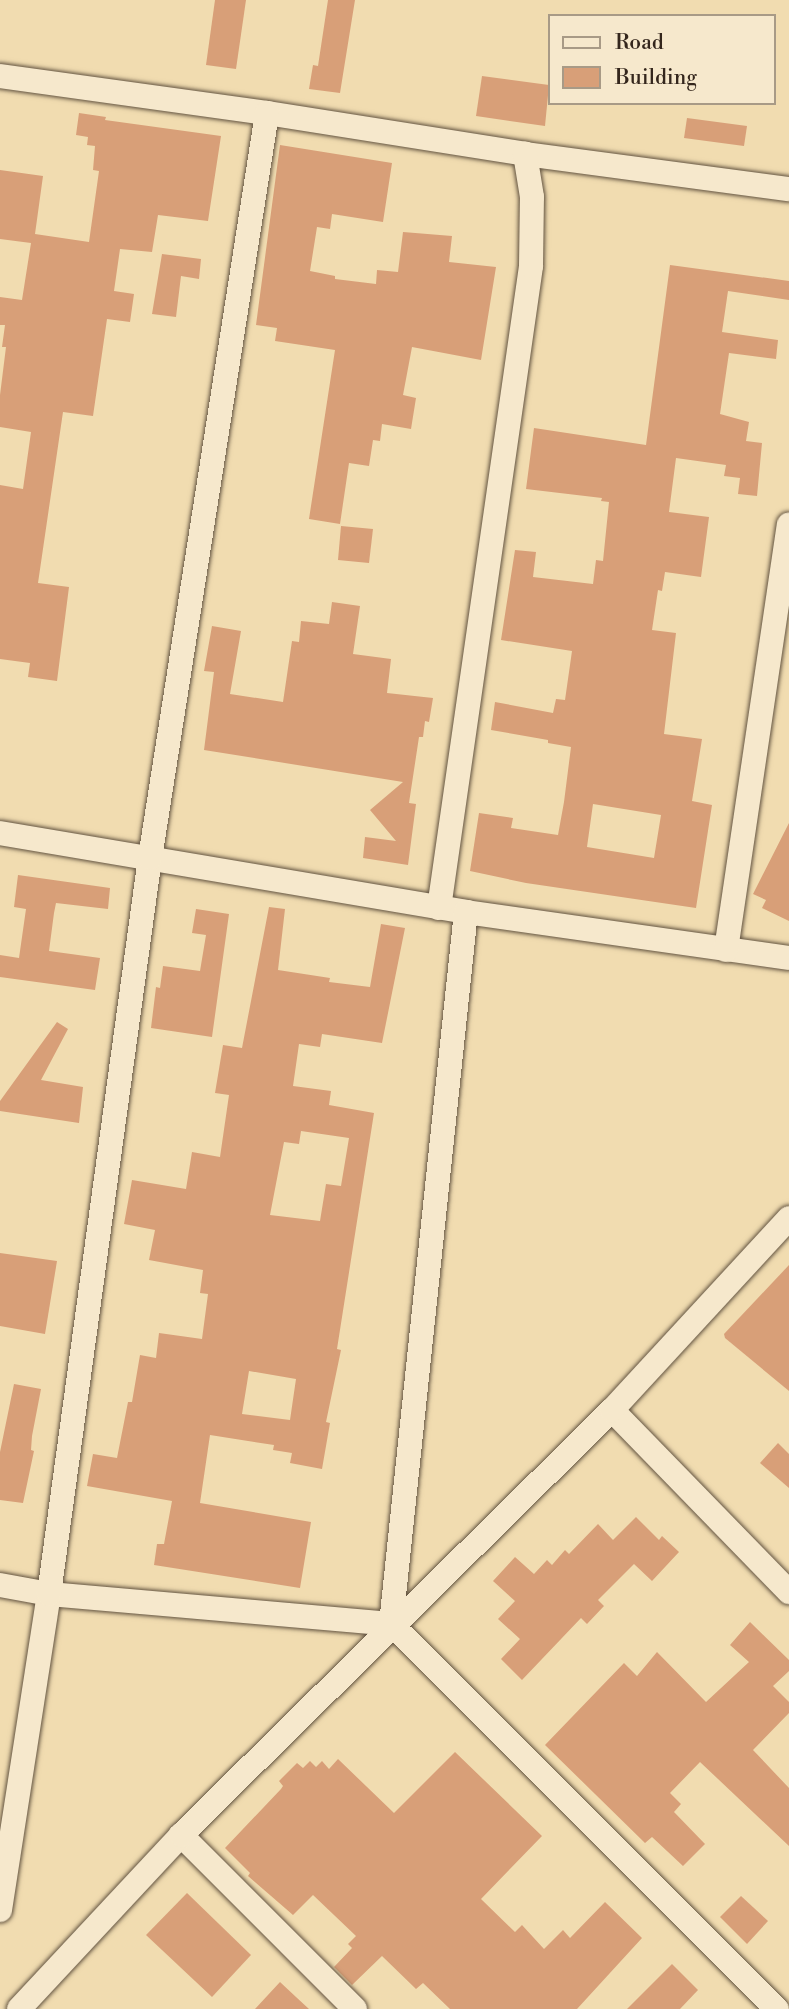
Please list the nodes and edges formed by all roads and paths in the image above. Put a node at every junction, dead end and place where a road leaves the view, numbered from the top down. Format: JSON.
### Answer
{"nodes":[{"id":1,"x":0,"y":76,"type":"edge"},
{"id":2,"x":267,"y":113,"type":"junction"},
{"id":3,"x":525,"y":154,"type":"junction"},
{"id":4,"x":789,"y":189,"type":"edge"},
{"id":5,"x":789,"y":526,"type":"edge"},
{"id":6,"x":0,"y":833,"type":"edge"},
{"id":7,"x":150,"y":858,"type":"junction"},
{"id":8,"x":439,"y":908,"type":"junction"},
{"id":9,"x":466,"y":912,"type":"junction"},
{"id":10,"x":726,"y":950,"type":"junction"},
{"id":11,"x":789,"y":958,"type":"edge"},
{"id":12,"x":789,"y":1218,"type":"edge"},
{"id":13,"x":612,"y":1410,"type":"junction"},
{"id":14,"x":0,"y":1585,"type":"edge"},
{"id":15,"x":789,"y":1592,"type":"edge"},
{"id":16,"x":49,"y":1594,"type":"junction"},
{"id":17,"x":391,"y":1624,"type":"junction"},
{"id":18,"x":181,"y":1835,"type":"junction"},
{"id":19,"x":0,"y":1910,"type":"edge"},
{"id":20,"x":19,"y":2009,"type":"edge"},
{"id":21,"x":355,"y":2009,"type":"edge"},
{"id":22,"x":777,"y":2009,"type":"edge"}],
"edges":[{"from":1,"to":2,"type":"street"},
{"from":2,"to":3,"type":"street"},
{"from":2,"to":7,"type":"street"},
{"from":3,"to":4,"type":"street"},
{"from":3,"to":8,"type":"street"},
{"from":5,"to":10,"type":"street"},
{"from":6,"to":7,"type":"street"},
{"from":7,"to":8,"type":"street"},
{"from":7,"to":16,"type":"street"},
{"from":8,"to":9,"type":"street"},
{"from":9,"to":10,"type":"street"},
{"from":9,"to":17,"type":"street"},
{"from":10,"to":11,"type":"street"},
{"from":12,"to":13,"type":"street"},
{"from":13,"to":15,"type":"street"},
{"from":13,"to":17,"type":"street"},
{"from":14,"to":16,"type":"street"},
{"from":16,"to":17,"type":"street"},
{"from":16,"to":19,"type":"street"},
{"from":17,"to":18,"type":"street"},
{"from":17,"to":22,"type":"street"},
{"from":18,"to":20,"type":"street"},
{"from":18,"to":21,"type":"street"}]}
